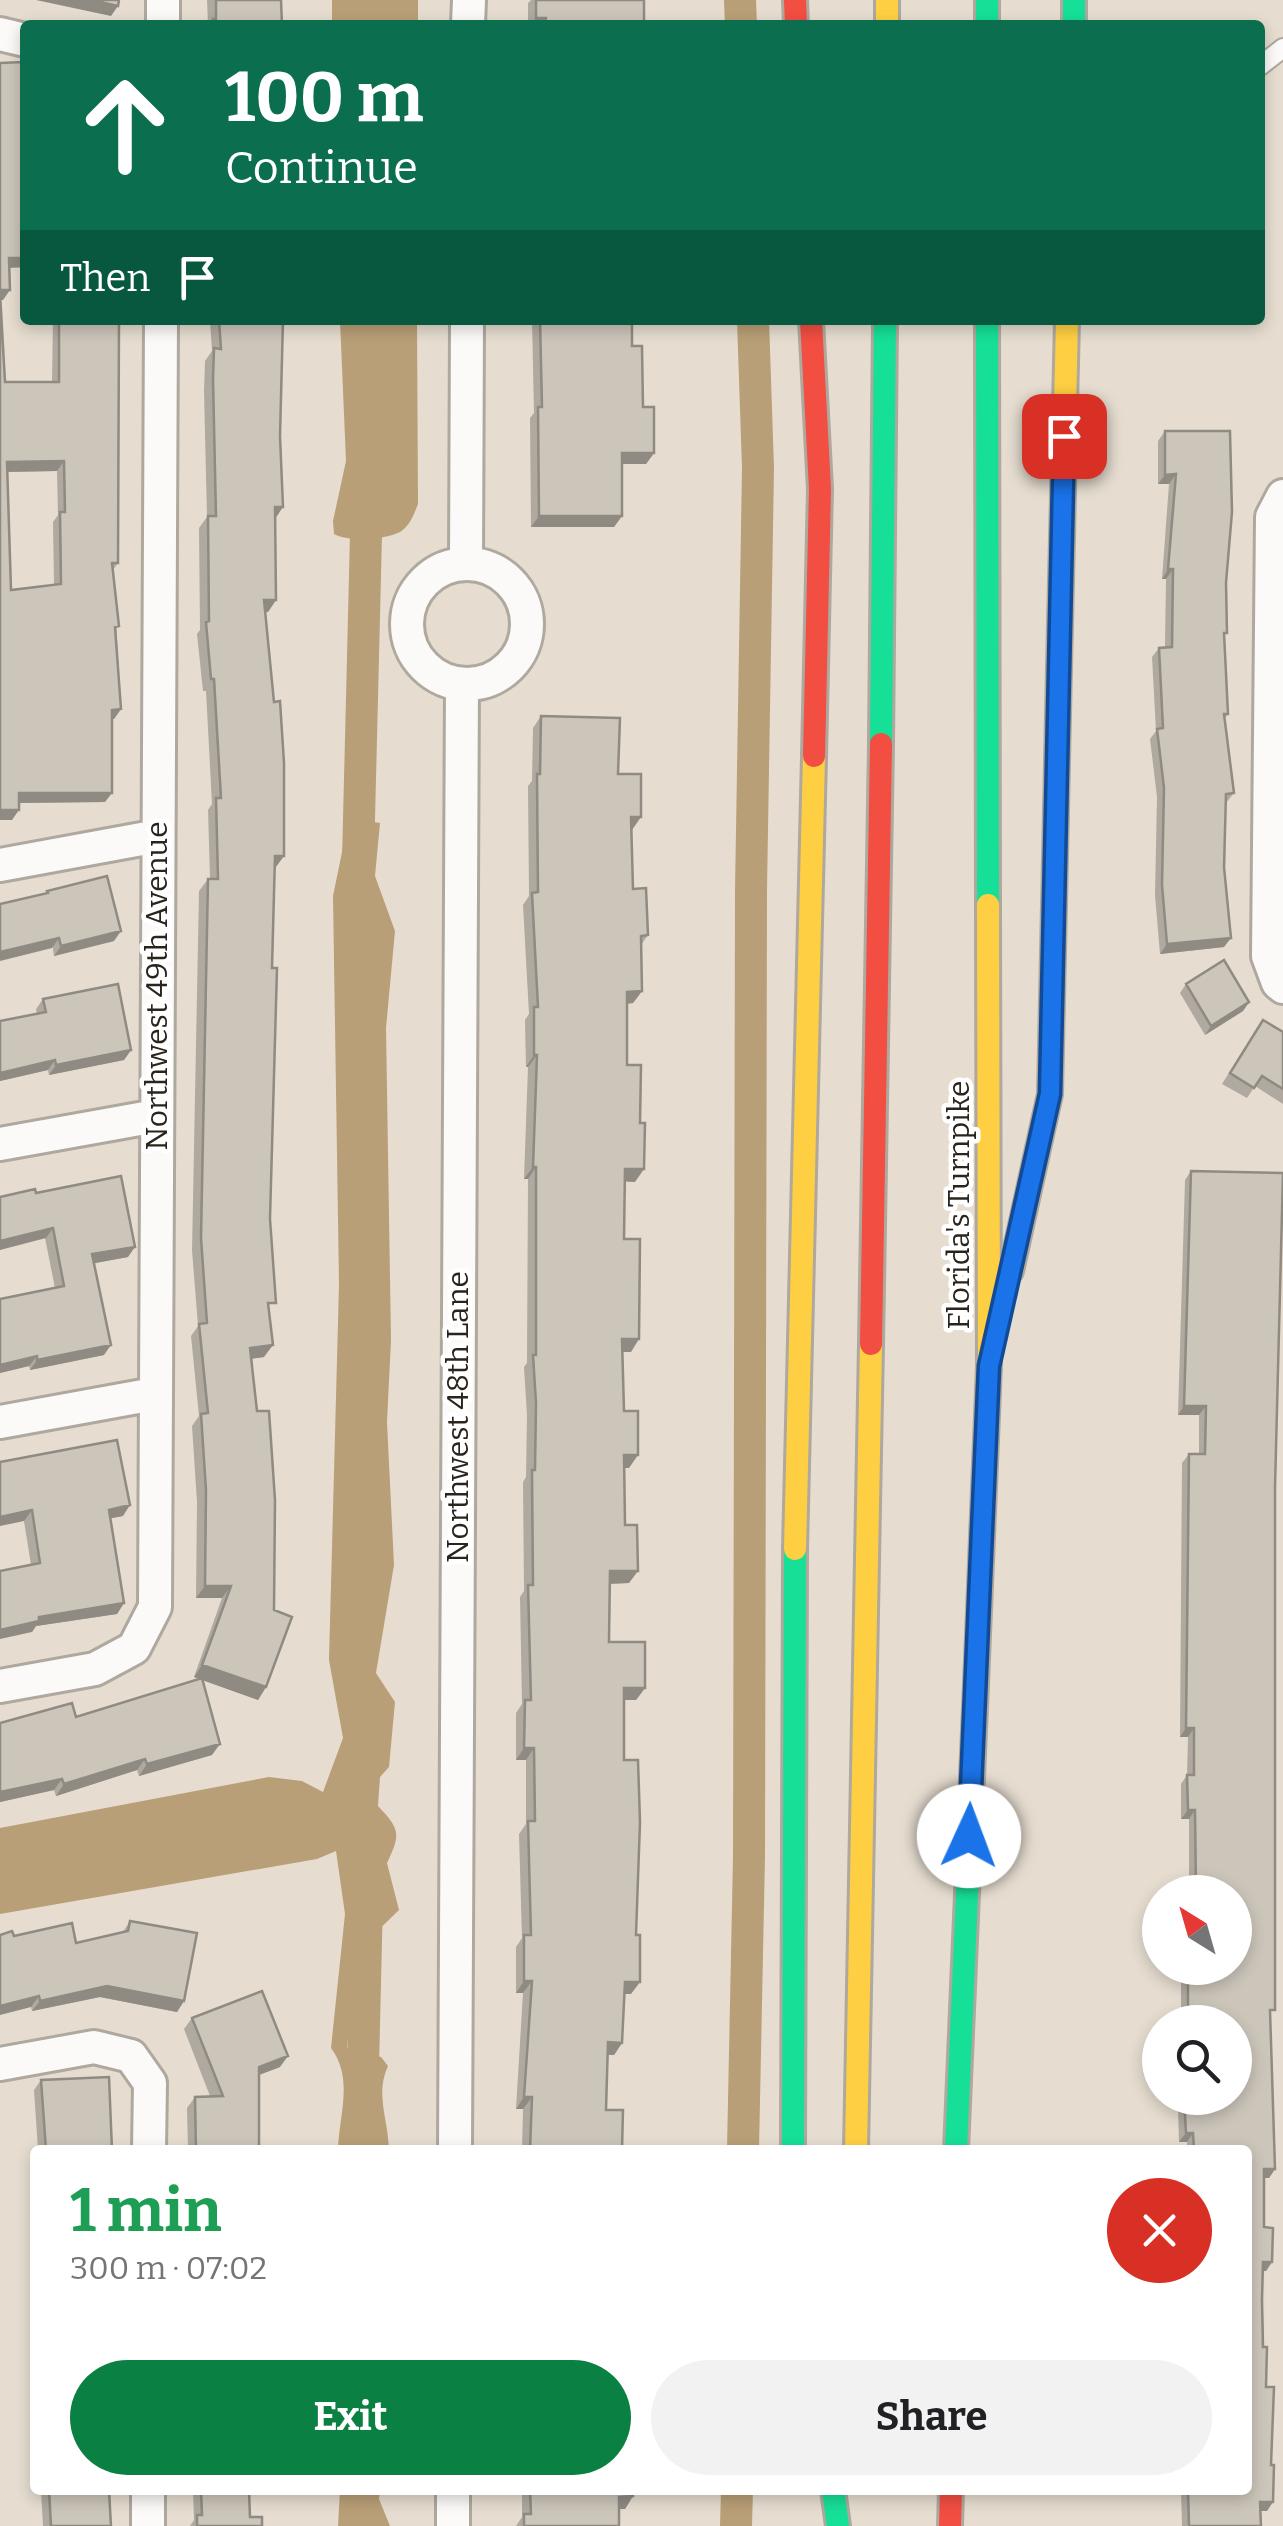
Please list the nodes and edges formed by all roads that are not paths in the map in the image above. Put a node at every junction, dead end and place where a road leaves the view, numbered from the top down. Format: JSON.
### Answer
{"nodes":[{"id":1,"x":161,"y":325,"type":"edge"},
{"id":2,"x":467,"y":325,"type":"edge"},
{"id":3,"x":811,"y":325,"type":"edge"},
{"id":4,"x":885,"y":325,"type":"edge"},
{"id":5,"x":987,"y":325,"type":"edge"},
{"id":6,"x":1067,"y":325,"type":"edge"},
{"id":7,"x":1283,"y":496,"type":"edge"},
{"id":8,"x":466,"y":564,"type":"junction"},
{"id":9,"x":462,"y":684,"type":"junction"},
{"id":10,"x":1276,"y":728,"type":"edge"},
{"id":11,"x":158,"y":836,"type":"junction"},
{"id":12,"x":0,"y":865,"type":"edge"},
{"id":13,"x":1280,"y":985,"type":"edge"},
{"id":14,"x":156,"y":1116,"type":"junction"},
{"id":15,"x":0,"y":1144,"type":"edge"},
{"id":16,"x":989,"y":1366,"type":"junction"},
{"id":17,"x":154,"y":1394,"type":"junction"},
{"id":18,"x":0,"y":1422,"type":"edge"},
{"id":19,"x":0,"y":1686,"type":"edge"},
{"id":20,"x":0,"y":2064,"type":"edge"},
{"id":21,"x":149,"y":2145,"type":"edge"},
{"id":22,"x":455,"y":2145,"type":"edge"},
{"id":23,"x":793,"y":2145,"type":"edge"},
{"id":24,"x":856,"y":2145,"type":"edge"},
{"id":25,"x":956,"y":2145,"type":"edge"},
{"id":26,"x":148,"y":2495,"type":"edge"},
{"id":27,"x":453,"y":2495,"type":"edge"},
{"id":28,"x":834,"y":2495,"type":"edge"},
{"id":29,"x":850,"y":2495,"type":"edge"},
{"id":30,"x":951,"y":2495,"type":"edge"},
{"id":31,"x":148,"y":2526,"type":"edge"},
{"id":32,"x":453,"y":2526,"type":"edge"},
{"id":33,"x":838,"y":2526,"type":"edge"},
{"id":34,"x":849,"y":2526,"type":"edge"},
{"id":35,"x":950,"y":2526,"type":"edge"}],
"edges":[{"from":1,"to":11,"type":"street","name":"Northwest 49th Avenue"},
{"from":2,"to":8,"type":"street"},
{"from":3,"to":23,"type":"highway"},
{"from":4,"to":24,"type":"highway"},
{"from":5,"to":16,"type":"highway","name":"Florida's Turnpike"},
{"from":6,"to":16,"type":"highway"},
{"from":7,"to":10,"type":"street"},
{"from":8,"to":9,"type":"street"},
{"from":8,"to":9,"type":"street"},
{"from":9,"to":22,"type":"street","name":"Northwest 48th Lane"},
{"from":10,"to":13,"type":"street"},
{"from":11,"to":12,"type":"street"},
{"from":11,"to":14,"type":"street","name":"Northwest 49th Avenue"},
{"from":14,"to":15,"type":"street"},
{"from":14,"to":17,"type":"street","name":"Northwest 49th Avenue"},
{"from":16,"to":25,"type":"highway","name":"Florida's Turnpike"},
{"from":17,"to":18,"type":"street"},
{"from":17,"to":19,"type":"street","name":"Northwest 49th Avenue"},
{"from":20,"to":21,"type":"street"},
{"from":26,"to":31,"type":"street"},
{"from":27,"to":32,"type":"street"},
{"from":28,"to":33,"type":"highway"},
{"from":29,"to":34,"type":"highway"},
{"from":30,"to":35,"type":"highway"}]}
